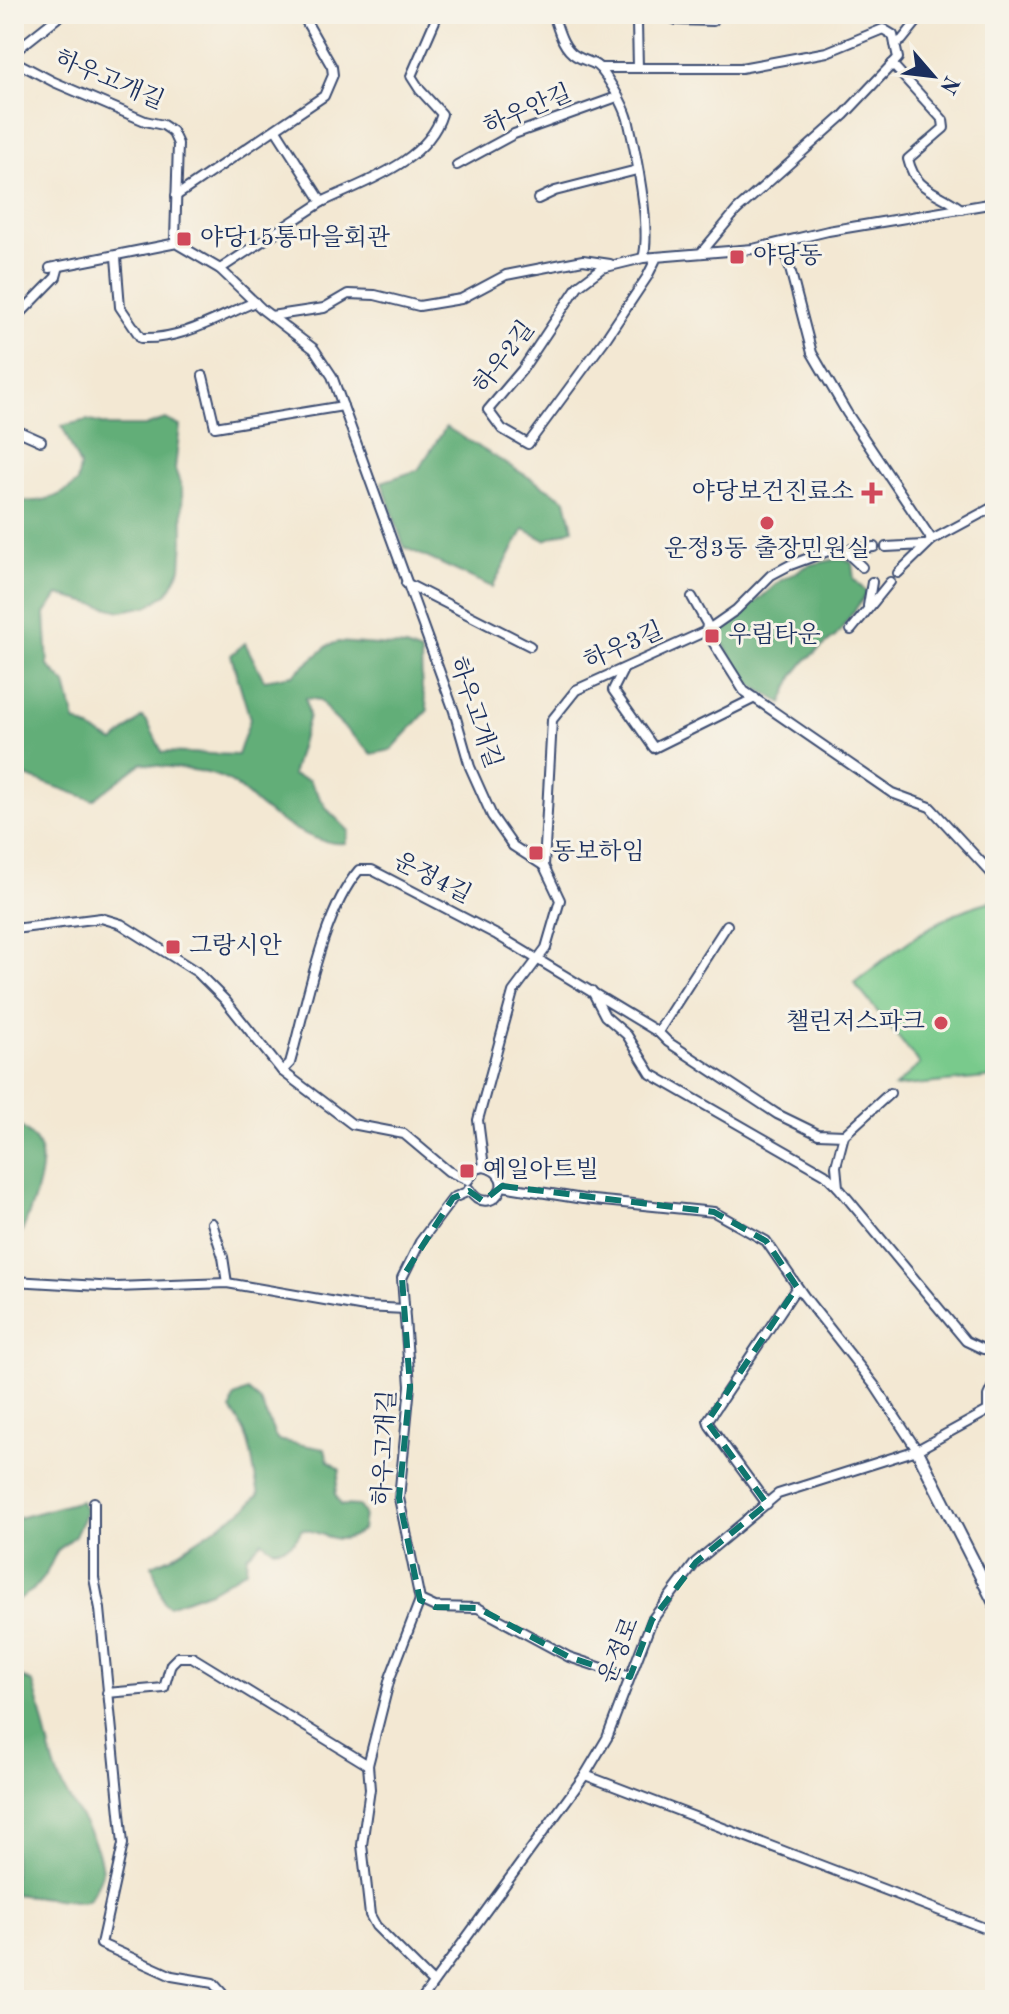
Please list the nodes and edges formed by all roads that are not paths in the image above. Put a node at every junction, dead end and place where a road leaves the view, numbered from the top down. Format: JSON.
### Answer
{"nodes":[{"id":1,"x":62,"y":14,"type":"edge"},
{"id":2,"x":302,"y":14,"type":"edge"},
{"id":3,"x":438,"y":14,"type":"edge"},
{"id":4,"x":553,"y":14,"type":"edge"},
{"id":5,"x":647,"y":14,"type":"edge"},
{"id":6,"x":660,"y":14,"type":"edge"},
{"id":7,"x":923,"y":14,"type":"edge"},
{"id":8,"x":713,"y":21,"type":"dead end"},
{"id":9,"x":895,"y":44,"type":"junction"},
{"id":10,"x":14,"y":52,"type":"edge"},
{"id":11,"x":14,"y":61,"type":"edge"},
{"id":12,"x":892,"y":64,"type":"junction"},
{"id":13,"x":600,"y":68,"type":"junction"},
{"id":14,"x":638,"y":68,"type":"junction"},
{"id":15,"x":617,"y":97,"type":"junction"},
{"id":16,"x":276,"y":130,"type":"junction"},
{"id":17,"x":457,"y":165,"type":"dead end"},
{"id":18,"x":637,"y":170,"type":"junction"},
{"id":19,"x":176,"y":196,"type":"junction"},
{"id":20,"x":538,"y":199,"type":"dead end"},
{"id":21,"x":322,"y":202,"type":"junction"},
{"id":22,"x":995,"y":203,"type":"edge"},
{"id":23,"x":961,"y":209,"type":"junction"},
{"id":24,"x":783,"y":242,"type":"junction"},
{"id":25,"x":177,"y":243,"type":"junction"},
{"id":26,"x":701,"y":253,"type":"junction"},
{"id":27,"x":116,"y":257,"type":"junction"},
{"id":28,"x":657,"y":257,"type":"junction"},
{"id":29,"x":643,"y":258,"type":"junction"},
{"id":30,"x":615,"y":264,"type":"junction"},
{"id":31,"x":220,"y":269,"type":"junction"},
{"id":32,"x":255,"y":302,"type":"junction"},
{"id":33,"x":271,"y":316,"type":"junction"},
{"id":34,"x":14,"y":320,"type":"edge"},
{"id":35,"x":203,"y":376,"type":"dead end"},
{"id":36,"x":343,"y":406,"type":"junction"},
{"id":37,"x":14,"y":429,"type":"edge"},
{"id":38,"x":41,"y":441,"type":"dead end"},
{"id":39,"x":995,"y":506,"type":"edge"},
{"id":40,"x":928,"y":543,"type":"junction"},
{"id":41,"x":874,"y":547,"type":"dead end"},
{"id":42,"x":886,"y":547,"type":"dead end"},
{"id":43,"x":845,"y":551,"type":"junction"},
{"id":44,"x":862,"y":567,"type":"dead end"},
{"id":45,"x":898,"y":573,"type":"dead end"},
{"id":46,"x":406,"y":582,"type":"junction"},
{"id":47,"x":872,"y":582,"type":"dead end"},
{"id":48,"x":890,"y":582,"type":"dead end"},
{"id":49,"x":692,"y":597,"type":"dead end"},
{"id":50,"x":868,"y":607,"type":"junction"},
{"id":51,"x":851,"y":630,"type":"dead end"},
{"id":52,"x":706,"y":631,"type":"junction"},
{"id":53,"x":530,"y":646,"type":"dead end"},
{"id":54,"x":623,"y":669,"type":"junction"},
{"id":55,"x":755,"y":698,"type":"junction"},
{"id":56,"x":544,"y":866,"type":"junction"},
{"id":57,"x":995,"y":877,"type":"edge"},
{"id":58,"x":727,"y":925,"type":"dead end"},
{"id":59,"x":14,"y":929,"type":"edge"},
{"id":60,"x":538,"y":958,"type":"junction"},
{"id":61,"x":591,"y":991,"type":"junction"},
{"id":62,"x":658,"y":1032,"type":"junction"},
{"id":63,"x":282,"y":1071,"type":"junction"},
{"id":64,"x":890,"y":1093,"type":"dead end"},
{"id":65,"x":844,"y":1135,"type":"junction"},
{"id":66,"x":484,"y":1167,"type":"junction"},
{"id":67,"x":468,"y":1180,"type":"junction"},
{"id":68,"x":502,"y":1186,"type":"junction"},
{"id":69,"x":838,"y":1187,"type":"junction"},
{"id":70,"x":469,"y":1191,"type":"junction"},
{"id":71,"x":212,"y":1223,"type":"dead end"},
{"id":72,"x":14,"y":1281,"type":"edge"},
{"id":73,"x":227,"y":1283,"type":"junction"},
{"id":74,"x":797,"y":1287,"type":"junction"},
{"id":75,"x":405,"y":1309,"type":"junction"},
{"id":76,"x":995,"y":1350,"type":"edge"},
{"id":77,"x":995,"y":1381,"type":"edge"},
{"id":78,"x":991,"y":1409,"type":"edge"},
{"id":79,"x":917,"y":1450,"type":"junction"},
{"id":80,"x":94,"y":1502,"type":"dead end"},
{"id":81,"x":767,"y":1504,"type":"junction"},
{"id":82,"x":420,"y":1600,"type":"junction"},
{"id":83,"x":995,"y":1604,"type":"edge"},
{"id":84,"x":630,"y":1677,"type":"junction"},
{"id":85,"x":107,"y":1693,"type":"junction"},
{"id":86,"x":368,"y":1765,"type":"junction"},
{"id":87,"x":585,"y":1775,"type":"junction"},
{"id":88,"x":995,"y":1932,"type":"edge"},
{"id":89,"x":433,"y":1983,"type":"junction"},
{"id":90,"x":223,"y":2000,"type":"edge"},
{"id":91,"x":421,"y":2000,"type":"edge"}],
"edges":[{"from":1,"to":10,"type":"street","name":"하우고개길"},
{"from":2,"to":16,"type":"street"},
{"from":3,"to":21,"type":"street"},
{"from":4,"to":13,"type":"street","name":"하우안길"},
{"from":5,"to":14,"type":"street"},
{"from":6,"to":8,"type":"street"},
{"from":7,"to":9,"type":"street"},
{"from":9,"to":12,"type":"street"},
{"from":9,"to":14,"type":"street"},
{"from":11,"to":19,"type":"street","name":"하우고개길"},
{"from":12,"to":23,"type":"street"},
{"from":12,"to":26,"type":"street"},
{"from":13,"to":14,"type":"street"},
{"from":13,"to":15,"type":"street","name":"하우안길"},
{"from":15,"to":17,"type":"street","name":"하우안길"},
{"from":15,"to":18,"type":"street","name":"하우안길"},
{"from":16,"to":19,"type":"street"},
{"from":16,"to":21,"type":"street"},
{"from":18,"to":20,"type":"street"},
{"from":18,"to":29,"type":"street","name":"하우안길"},
{"from":19,"to":25,"type":"street","name":"하우고개길"},
{"from":21,"to":31,"type":"street"},
{"from":22,"to":23,"type":"street","name":"하우2길"},
{"from":23,"to":24,"type":"street","name":"하우2길"},
{"from":24,"to":26,"type":"street","name":"하우2길"},
{"from":24,"to":40,"type":"street"},
{"from":25,"to":27,"type":"street"},
{"from":25,"to":31,"type":"street","name":"하우고개길"},
{"from":26,"to":28,"type":"street","name":"하우2길"},
{"from":27,"to":32,"type":"street"},
{"from":27,"to":34,"type":"street"},
{"from":28,"to":29,"type":"street","name":"하우2길"},
{"from":28,"to":30,"type":"street","name":"하우2길"},
{"from":29,"to":30,"type":"street","name":"하우2길"},
{"from":30,"to":33,"type":"street"},
{"from":31,"to":32,"type":"street","name":"하우고개길"},
{"from":32,"to":33,"type":"street","name":"하우고개길"},
{"from":33,"to":36,"type":"street","name":"하우고개길"},
{"from":35,"to":36,"type":"street"},
{"from":36,"to":46,"type":"street","name":"하우고개길"},
{"from":37,"to":38,"type":"street"},
{"from":39,"to":40,"type":"street"},
{"from":40,"to":42,"type":"street"},
{"from":40,"to":45,"type":"street"},
{"from":41,"to":43,"type":"street","name":"하우3길"},
{"from":43,"to":44,"type":"street"},
{"from":43,"to":52,"type":"street","name":"하우3길"},
{"from":46,"to":53,"type":"street"},
{"from":46,"to":56,"type":"street","name":"하우고개길"},
{"from":47,"to":50,"type":"street"},
{"from":48,"to":50,"type":"street"},
{"from":49,"to":52,"type":"street"},
{"from":50,"to":51,"type":"street"},
{"from":52,"to":54,"type":"street","name":"하우3길"},
{"from":52,"to":55,"type":"street"},
{"from":54,"to":55,"type":"street"},
{"from":54,"to":56,"type":"street","name":"하우3길"},
{"from":55,"to":57,"type":"street"},
{"from":56,"to":60,"type":"street"},
{"from":58,"to":62,"type":"street"},
{"from":59,"to":63,"type":"street"},
{"from":60,"to":61,"type":"street","name":"운정4길"},
{"from":60,"to":63,"type":"street","name":"운정4길"},
{"from":60,"to":66,"type":"street"},
{"from":61,"to":62,"type":"street","name":"운정4길"},
{"from":61,"to":69,"type":"street","name":"운정4길"},
{"from":62,"to":65,"type":"street","name":"운정4길"},
{"from":63,"to":67,"type":"street"},
{"from":64,"to":65,"type":"street"},
{"from":65,"to":69,"type":"street"},
{"from":66,"to":67,"type":"street"},
{"from":66,"to":68,"type":"street"},
{"from":67,"to":70,"type":"street"},
{"from":68,"to":70,"type":"street"},
{"from":68,"to":74,"type":"street"},
{"from":69,"to":76,"type":"street","name":"운정4길"},
{"from":70,"to":75,"type":"street","name":"하우고개길"},
{"from":71,"to":73,"type":"street"},
{"from":72,"to":73,"type":"street"},
{"from":73,"to":75,"type":"street"},
{"from":74,"to":79,"type":"street"},
{"from":74,"to":81,"type":"street"},
{"from":75,"to":82,"type":"street","name":"하우고개길"},
{"from":77,"to":78,"type":"street"},
{"from":78,"to":79,"type":"street","name":"운정로"},
{"from":79,"to":81,"type":"street","name":"운정로"},
{"from":79,"to":83,"type":"street"},
{"from":80,"to":85,"type":"street"},
{"from":81,"to":84,"type":"street","name":"운정로"},
{"from":82,"to":84,"type":"street"},
{"from":82,"to":86,"type":"street"},
{"from":84,"to":87,"type":"street","name":"운정로"},
{"from":85,"to":86,"type":"street"},
{"from":85,"to":90,"type":"street"},
{"from":86,"to":89,"type":"street"},
{"from":87,"to":88,"type":"street"},
{"from":87,"to":89,"type":"street","name":"운정로"},
{"from":89,"to":91,"type":"street","name":"운정로"}]}
